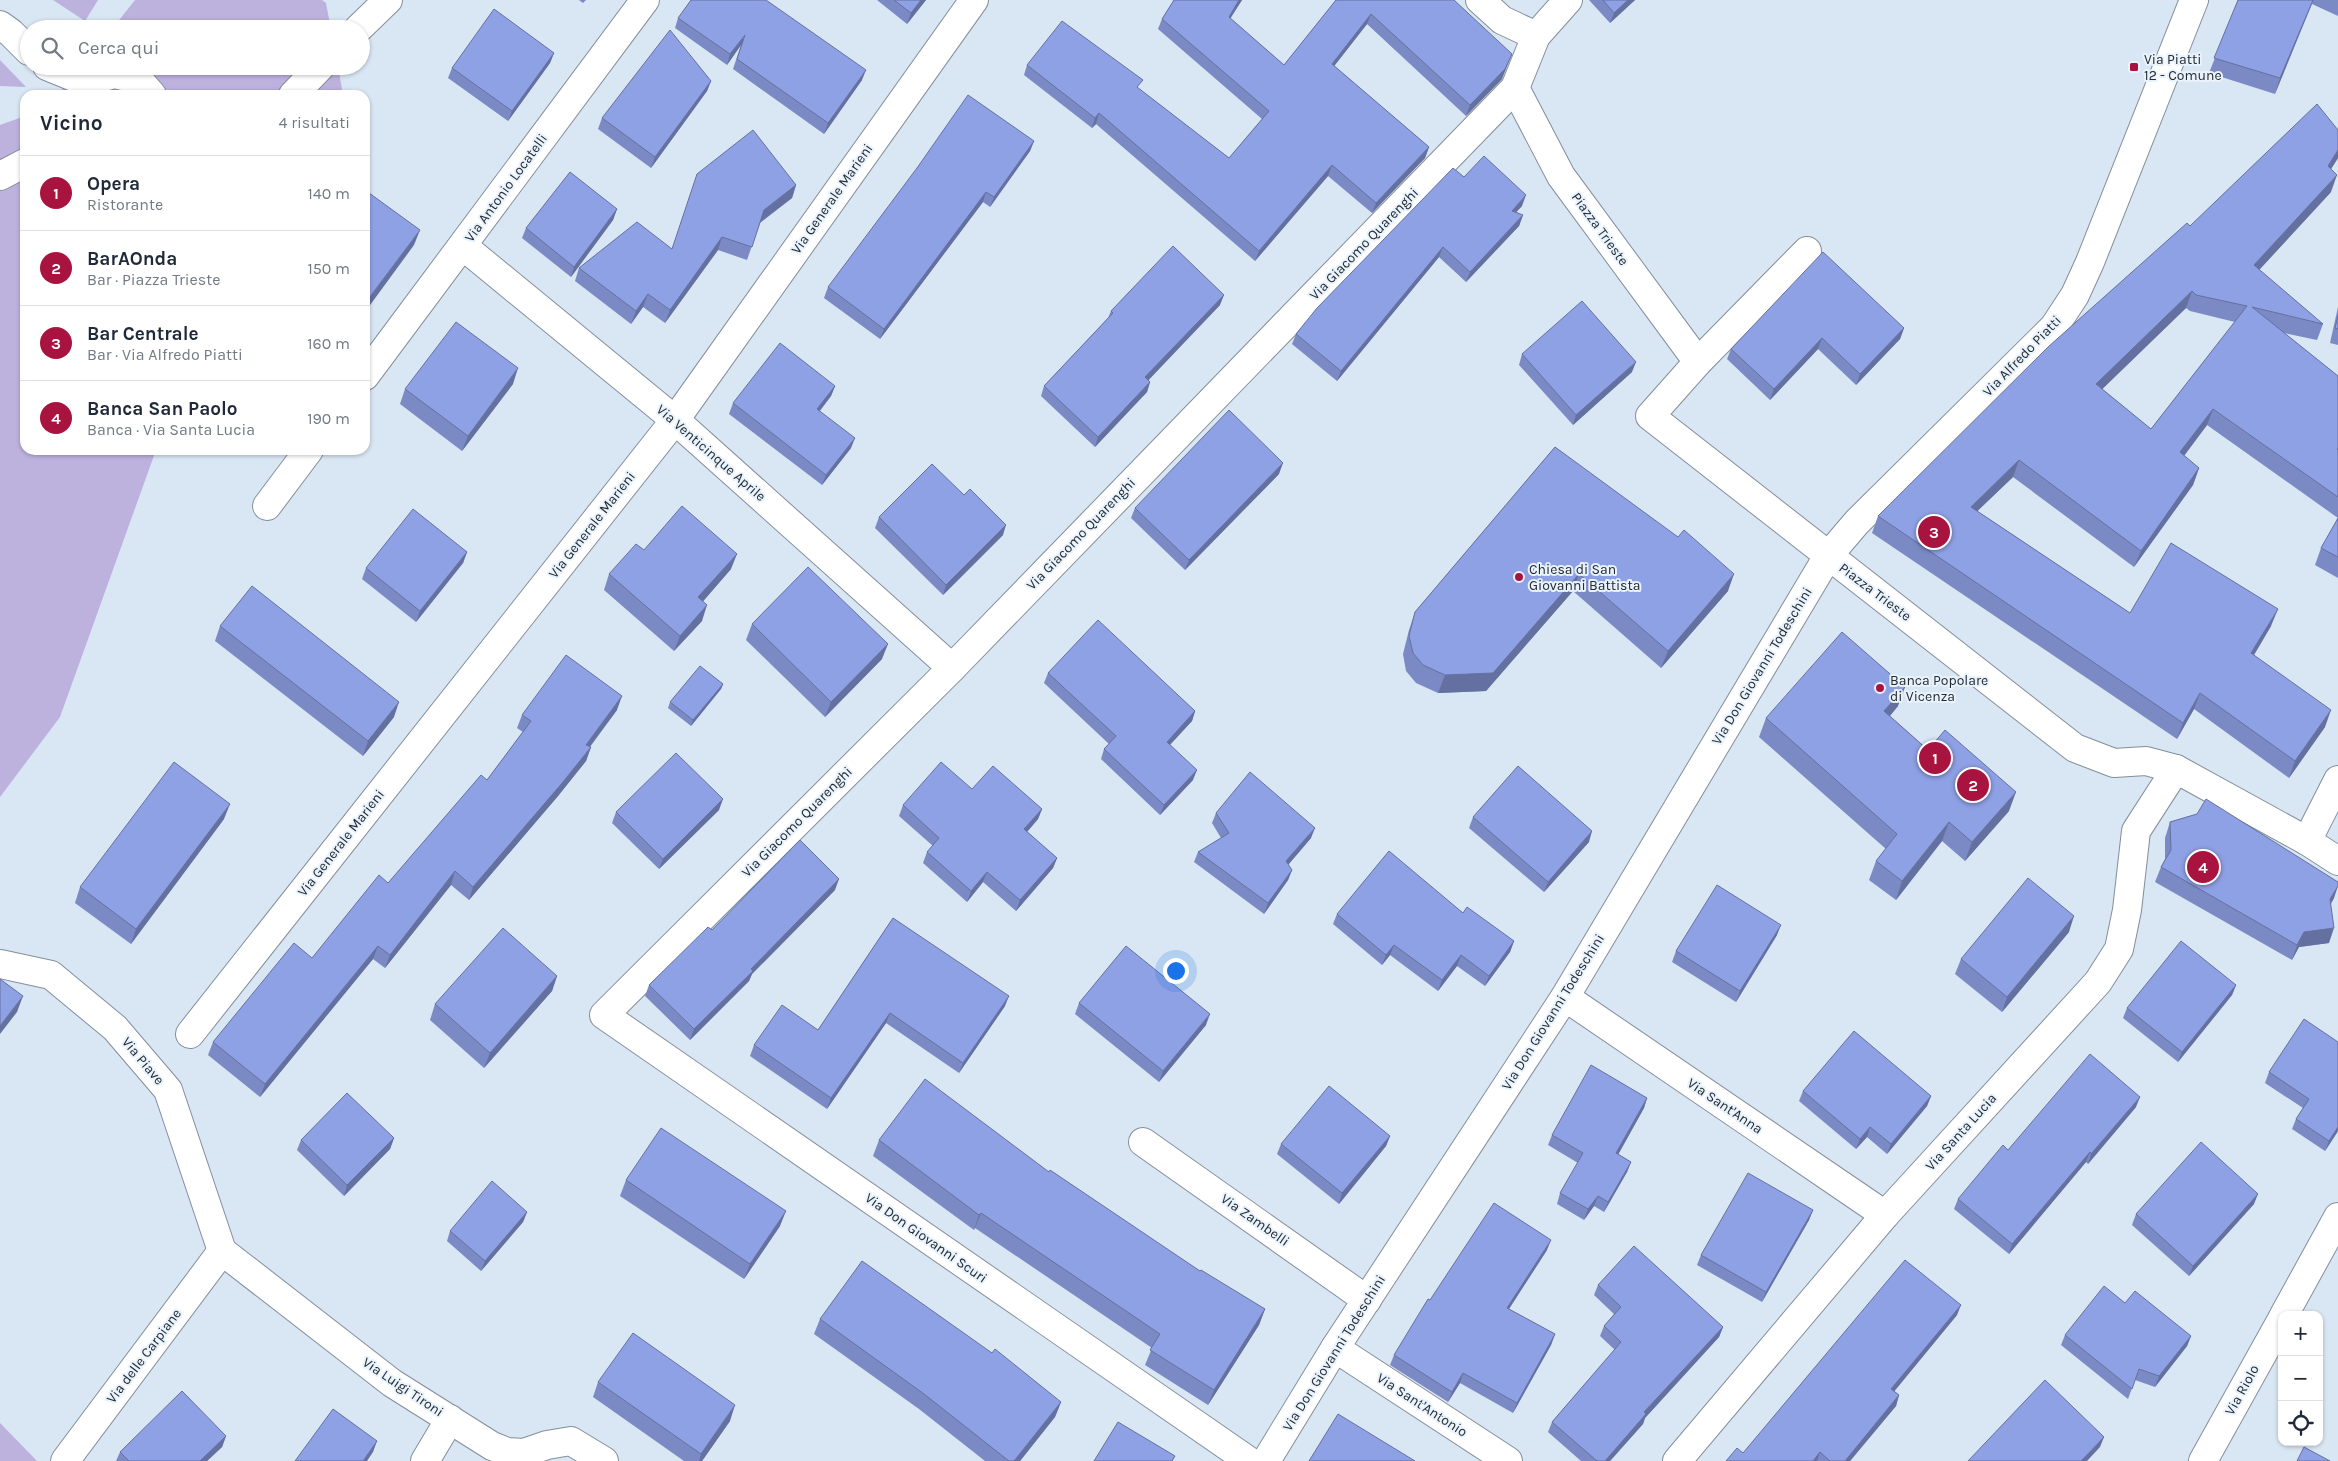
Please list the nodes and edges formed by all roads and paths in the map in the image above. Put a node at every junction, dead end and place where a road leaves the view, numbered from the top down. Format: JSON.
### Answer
{"nodes":[{"id":1,"x":388,"y":0,"type":"edge"},
{"id":2,"x":645,"y":0,"type":"edge"},
{"id":3,"x":974,"y":0,"type":"edge"},
{"id":4,"x":1480,"y":0,"type":"edge"},
{"id":5,"x":1568,"y":0,"type":"edge"},
{"id":6,"x":2194,"y":0,"type":"edge"},
{"id":7,"x":367,"y":20,"type":"edge"},
{"id":8,"x":0,"y":25,"type":"edge"},
{"id":9,"x":1536,"y":36,"type":"junction"},
{"id":10,"x":20,"y":42,"type":"edge"},
{"id":11,"x":60,"y":75,"type":"edge"},
{"id":12,"x":112,"y":75,"type":"edge"},
{"id":13,"x":118,"y":75,"type":"edge"},
{"id":14,"x":312,"y":75,"type":"edge"},
{"id":15,"x":1515,"y":88,"type":"junction"},
{"id":16,"x":81,"y":89,"type":"edge"},
{"id":17,"x":148,"y":90,"type":"edge"},
{"id":18,"x":298,"y":90,"type":"edge"},
{"id":19,"x":20,"y":166,"type":"edge"},
{"id":20,"x":0,"y":176,"type":"edge"},
{"id":21,"x":463,"y":246,"type":"junction"},
{"id":22,"x":1807,"y":251,"type":"dead end"},
{"id":23,"x":1698,"y":362,"type":"junction"},
{"id":24,"x":370,"y":369,"type":"edge"},
{"id":25,"x":675,"y":420,"type":"junction"},
{"id":26,"x":305,"y":455,"type":"edge"},
{"id":27,"x":267,"y":506,"type":"dead end"},
{"id":28,"x":1828,"y":556,"type":"junction"},
{"id":29,"x":952,"y":668,"type":"junction"},
{"id":30,"x":2176,"y":769,"type":"junction"},
{"id":31,"x":2338,"y":780,"type":"edge"},
{"id":32,"x":2307,"y":841,"type":"junction"},
{"id":33,"x":2338,"y":861,"type":"edge"},
{"id":34,"x":0,"y":964,"type":"edge"},
{"id":35,"x":1565,"y":997,"type":"junction"},
{"id":36,"x":604,"y":1015,"type":"joint"},
{"id":37,"x":190,"y":1034,"type":"dead end"},
{"id":38,"x":1142,"y":1142,"type":"dead end"},
{"id":39,"x":1885,"y":1215,"type":"junction"},
{"id":40,"x":2338,"y":1217,"type":"edge"},
{"id":41,"x":222,"y":1251,"type":"junction"},
{"id":42,"x":1367,"y":1300,"type":"junction"},
{"id":43,"x":2286,"y":1311,"type":"edge"},
{"id":44,"x":2278,"y":1326,"type":"edge"},
{"id":45,"x":1335,"y":1348,"type":"junction"},
{"id":46,"x":450,"y":1419,"type":"junction"},
{"id":47,"x":65,"y":1461,"type":"edge"},
{"id":48,"x":425,"y":1461,"type":"edge"},
{"id":49,"x":604,"y":1461,"type":"edge"},
{"id":50,"x":1249,"y":1461,"type":"edge"},
{"id":51,"x":1266,"y":1461,"type":"edge"},
{"id":52,"x":1508,"y":1461,"type":"edge"},
{"id":53,"x":1677,"y":1461,"type":"edge"},
{"id":54,"x":2203,"y":1461,"type":"edge"}],
"edges":[{"from":1,"to":7,"type":"street"},
{"from":2,"to":21,"type":"street","name":"Via Antonio Locatelli"},
{"from":3,"to":25,"type":"street","name":"Via Generale Marieni"},
{"from":4,"to":9,"type":"street"},
{"from":5,"to":9,"type":"street","name":"Via Giacomo Quarenghi"},
{"from":6,"to":28,"type":"street","name":"Via Alfredo Piatti"},
{"from":8,"to":10,"type":"street"},
{"from":9,"to":15,"type":"street","name":"Via Giacomo Quarenghi"},
{"from":11,"to":16,"type":"street"},
{"from":12,"to":16,"type":"street"},
{"from":13,"to":17,"type":"street"},
{"from":14,"to":18,"type":"street"},
{"from":15,"to":23,"type":"street","name":"Piazza Trieste"},
{"from":15,"to":29,"type":"street","name":"Via Giacomo Quarenghi"},
{"from":19,"to":20,"type":"street"},
{"from":21,"to":24,"type":"street","name":"Via Antonio Locatelli"},
{"from":21,"to":25,"type":"street","name":"Via Venticinque Aprile"},
{"from":22,"to":23,"type":"street","name":"Piazza Trieste"},
{"from":23,"to":28,"type":"street","name":"Piazza Trieste"},
{"from":25,"to":29,"type":"street","name":"Via Venticinque Aprile"},
{"from":25,"to":37,"type":"street","name":"Via Generale Marieni"},
{"from":26,"to":27,"type":"street"},
{"from":28,"to":30,"type":"street","name":"Piazza Trieste"},
{"from":28,"to":35,"type":"street","name":"Via Don Giovanni Todeschini"},
{"from":29,"to":36,"type":"street","name":"Via Giacomo Quarenghi"},
{"from":30,"to":32,"type":"street","name":"Piazza Trieste"},
{"from":30,"to":39,"type":"street","name":"Via Santa Lucia"},
{"from":31,"to":32,"type":"street"},
{"from":32,"to":33,"type":"street","name":"Piazza Trieste"},
{"from":34,"to":41,"type":"street","name":"Via Piave"},
{"from":35,"to":39,"type":"street","name":"Via Sant'Anna"},
{"from":35,"to":42,"type":"street","name":"Via Don Giovanni Todeschini"},
{"from":36,"to":50,"type":"street","name":"Via Don Giovanni Scuri"},
{"from":38,"to":42,"type":"street","name":"Via Zambelli"},
{"from":39,"to":53,"type":"street","name":"Via Santa Lucia"},
{"from":40,"to":43,"type":"street"},
{"from":41,"to":46,"type":"street","name":"Via Luigi Tironi"},
{"from":41,"to":47,"type":"street","name":"Via delle Carpiane"},
{"from":42,"to":45,"type":"street","name":"Via Don Giovanni Todeschini"},
{"from":44,"to":54,"type":"street","name":"Via Riolo"},
{"from":45,"to":51,"type":"street","name":"Via Don Giovanni Todeschini"},
{"from":45,"to":52,"type":"street","name":"Via Sant'Antonio"},
{"from":46,"to":48,"type":"street"},
{"from":46,"to":49,"type":"street","name":"Via Luigi Tironi"}]}
